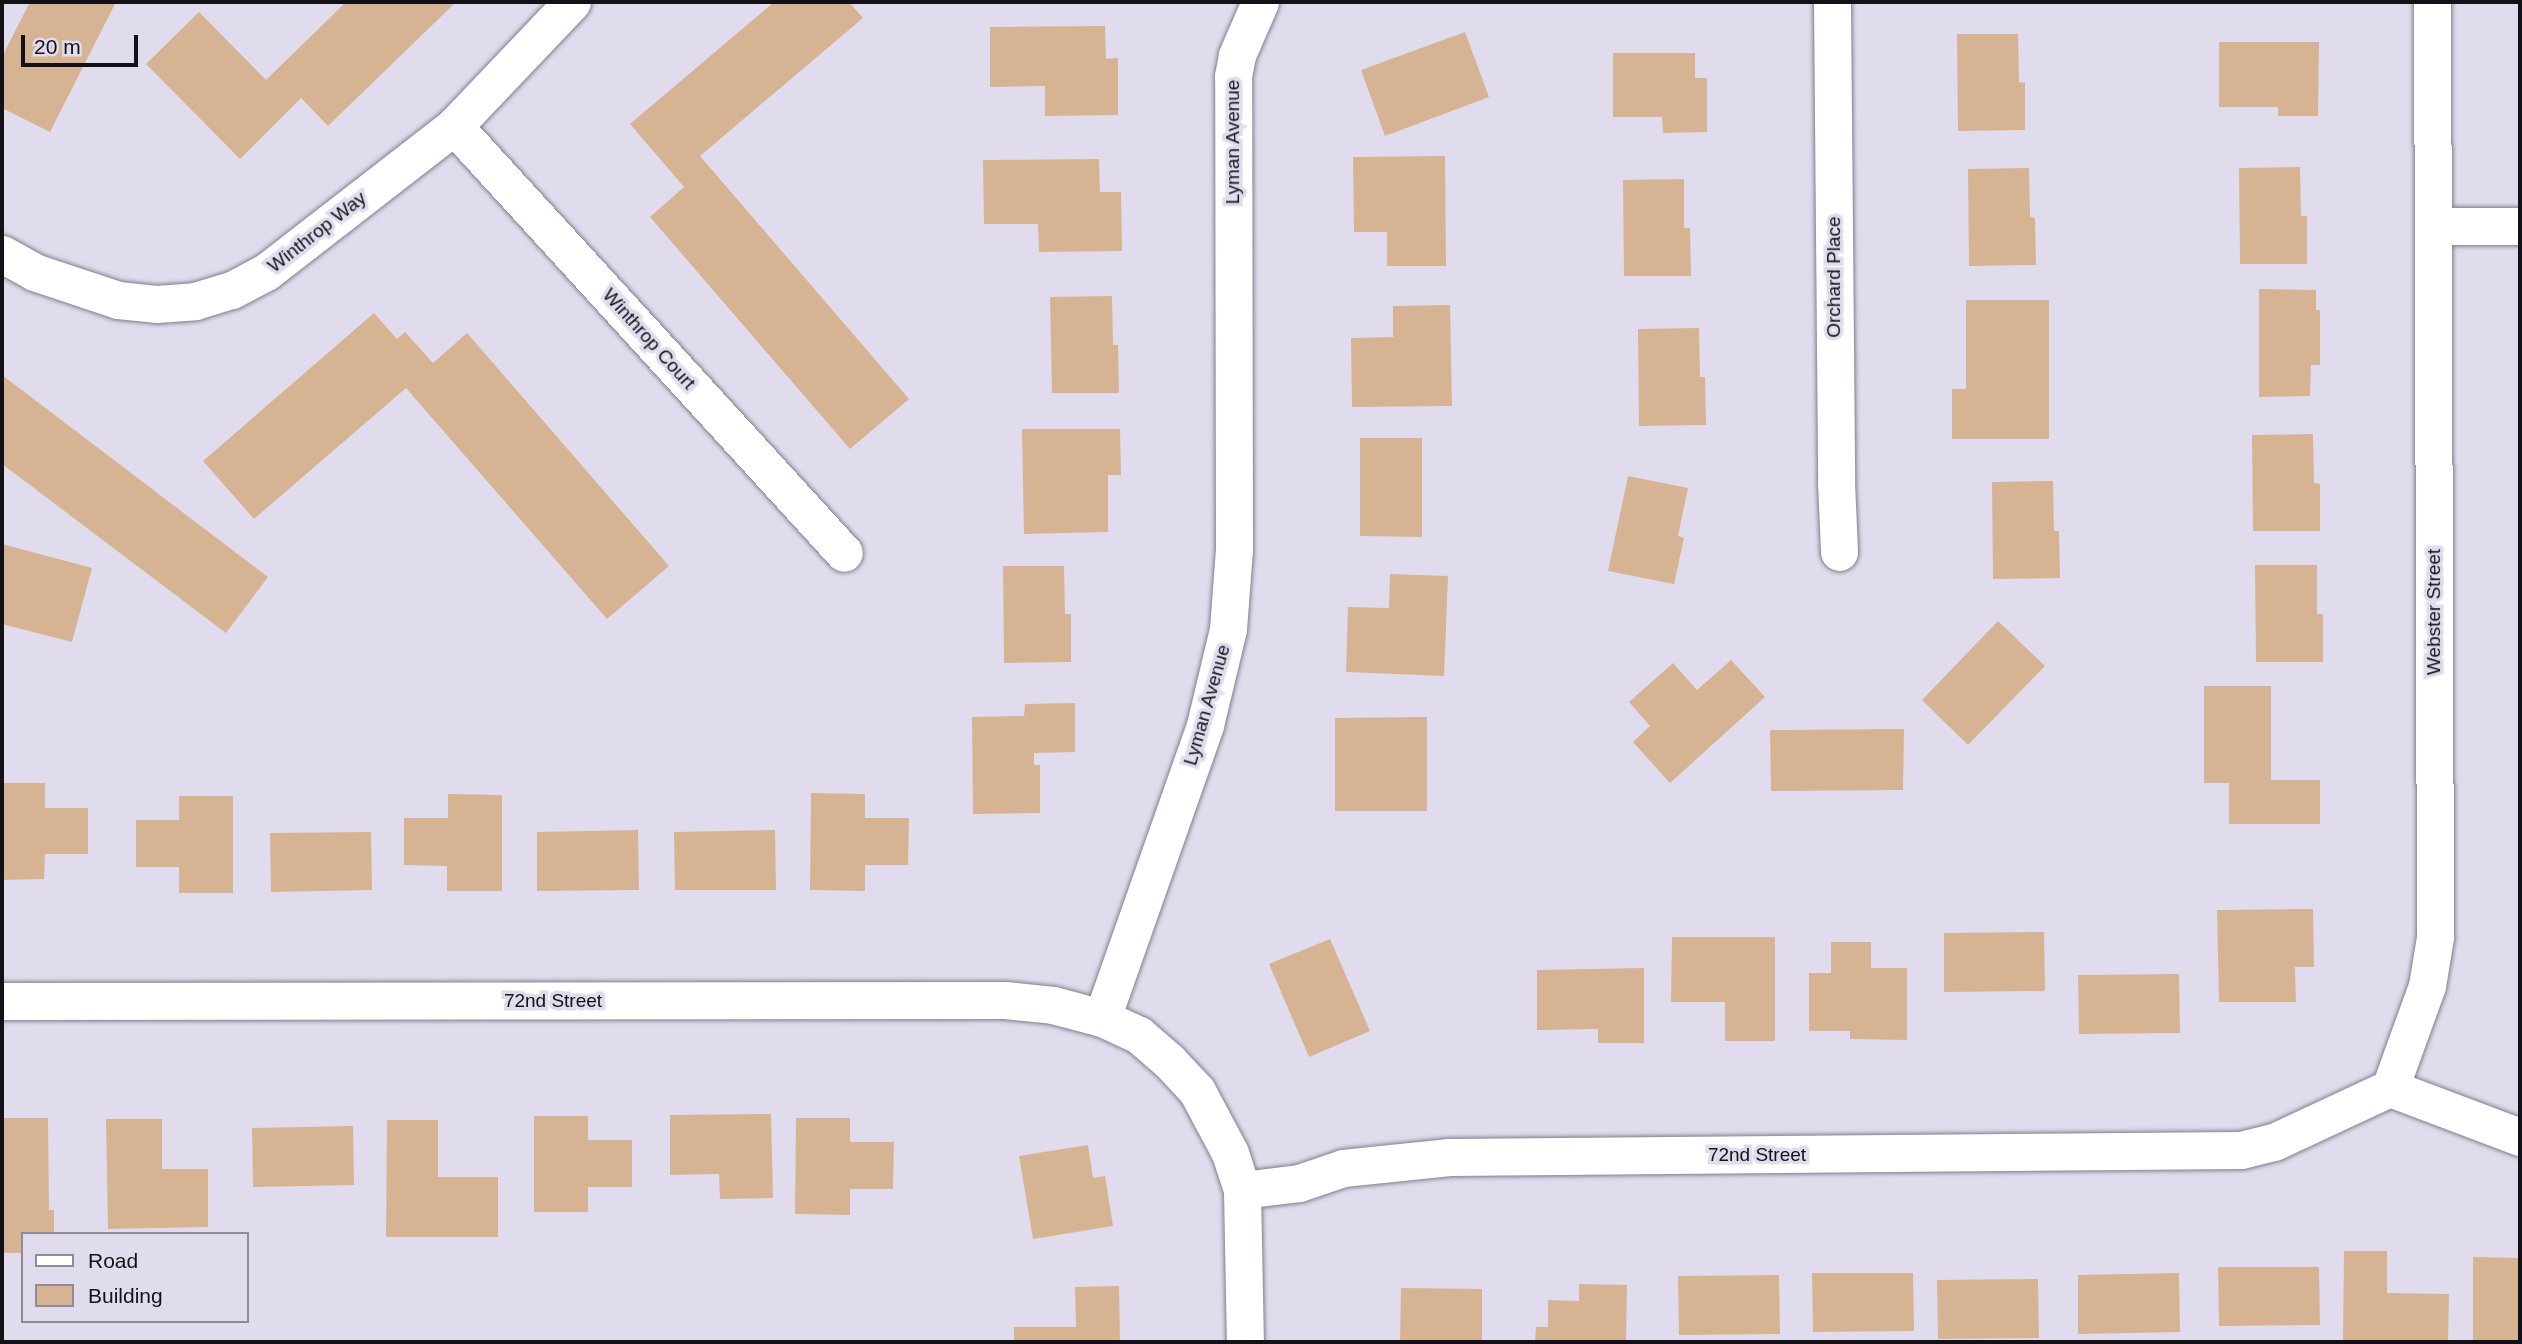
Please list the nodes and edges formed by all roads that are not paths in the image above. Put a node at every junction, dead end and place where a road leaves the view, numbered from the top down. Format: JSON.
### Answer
{"nodes":[{"id":1,"x":572,"y":2,"type":"edge"},
{"id":2,"x":1260,"y":2,"type":"edge"},
{"id":3,"x":1832,"y":2,"type":"edge"},
{"id":4,"x":2432,"y":2,"type":"edge"},
{"id":5,"x":454,"y":126,"type":"junction"},
{"id":6,"x":2434,"y":226,"type":"junction"},
{"id":7,"x":2520,"y":226,"type":"edge"},
{"id":8,"x":2,"y":254,"type":"edge"},
{"id":9,"x":1839,"y":552,"type":"dead end"},
{"id":10,"x":844,"y":553,"type":"dead end"},
{"id":11,"x":2,"y":1001,"type":"edge"},
{"id":12,"x":1102,"y":1018,"type":"junction"},
{"id":13,"x":2390,"y":1088,"type":"junction"},
{"id":14,"x":2520,"y":1137,"type":"edge"},
{"id":15,"x":1241,"y":1190,"type":"junction"},
{"id":16,"x":1245,"y":1342,"type":"edge"}],
"edges":[{"from":1,"to":5,"type":"street","name":"Winthrop Way"},
{"from":2,"to":12,"type":"street","name":"Lyman Avenue"},
{"from":3,"to":9,"type":"street","name":"Orchard Place"},
{"from":4,"to":6,"type":"street","name":"Webster Street"},
{"from":5,"to":8,"type":"street","name":"Winthrop Way"},
{"from":5,"to":10,"type":"street","name":"Winthrop Court"},
{"from":6,"to":7,"type":"street"},
{"from":6,"to":13,"type":"street","name":"Webster Street"},
{"from":11,"to":12,"type":"street","name":"72nd Street"},
{"from":12,"to":15,"type":"street"},
{"from":13,"to":14,"type":"street"},
{"from":13,"to":15,"type":"street","name":"72nd Street"},
{"from":15,"to":16,"type":"street"}]}
